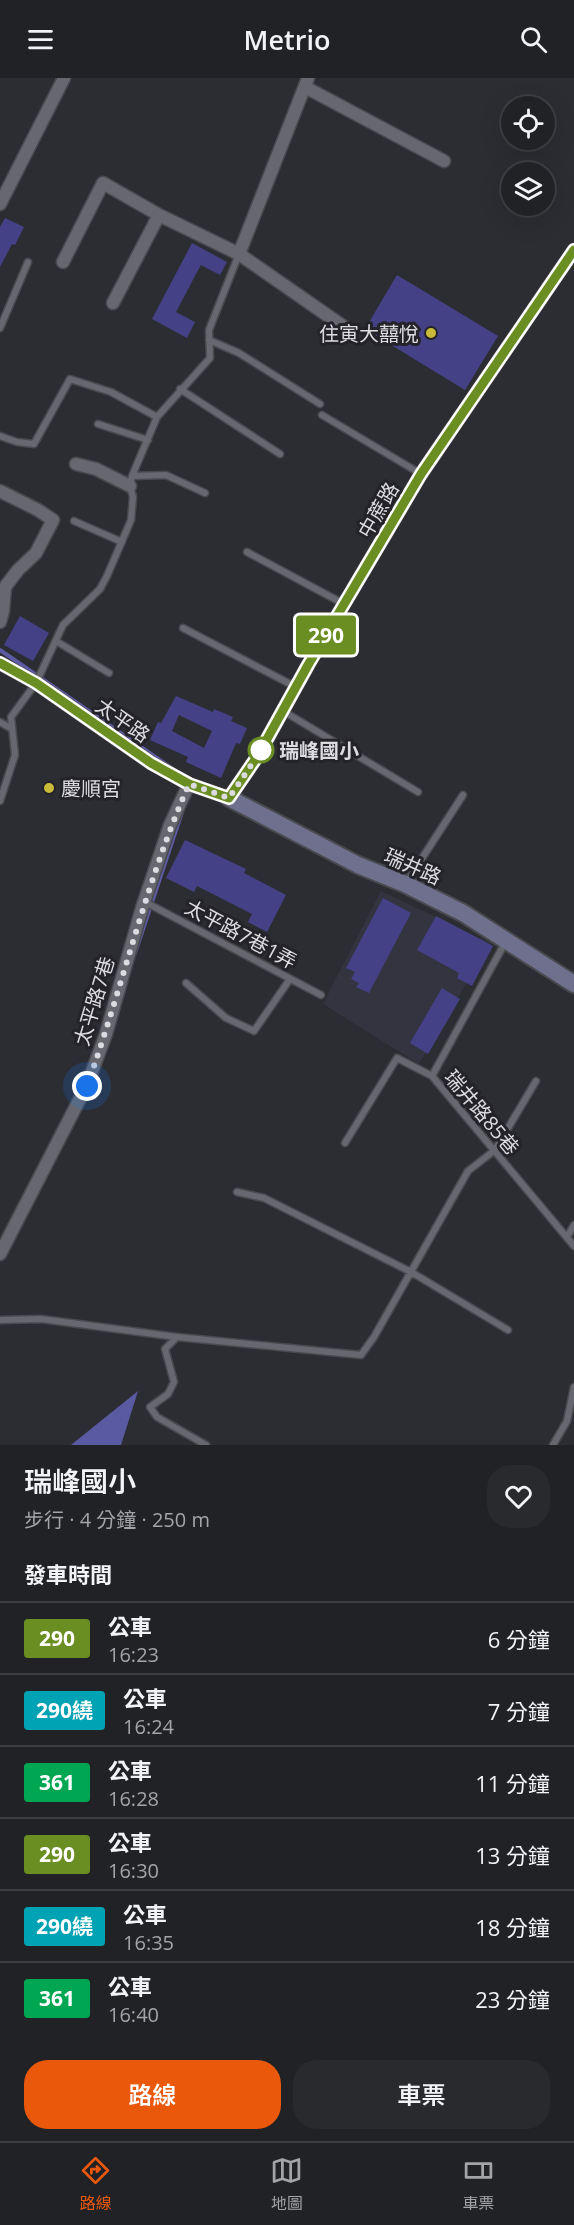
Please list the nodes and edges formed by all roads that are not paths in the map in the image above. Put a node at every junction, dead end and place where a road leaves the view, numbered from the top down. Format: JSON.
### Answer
{"nodes":[{"id":1,"x":64,"y":78,"type":"edge"},
{"id":2,"x":306,"y":82,"type":"edge"},
{"id":3,"x":444,"y":161,"type":"dead end"},
{"id":4,"x":3,"y":190,"type":"edge"},
{"id":5,"x":0,"y":204,"type":"edge"},
{"id":6,"x":159,"y":215,"type":"junction"},
{"id":7,"x":574,"y":250,"type":"edge"},
{"id":8,"x":239,"y":254,"type":"junction"},
{"id":9,"x":28,"y":262,"type":"dead end"},
{"id":10,"x":63,"y":262,"type":"dead end"},
{"id":11,"x":113,"y":303,"type":"dead end"},
{"id":12,"x":0,"y":328,"type":"edge"},
{"id":13,"x":347,"y":329,"type":"dead end"},
{"id":14,"x":209,"y":340,"type":"junction"},
{"id":15,"x":180,"y":389,"type":"junction"},
{"id":16,"x":320,"y":404,"type":"dead end"},
{"id":17,"x":322,"y":416,"type":"dead end"},
{"id":18,"x":157,"y":417,"type":"junction"},
{"id":19,"x":98,"y":424,"type":"dead end"},
{"id":20,"x":0,"y":436,"type":"edge"},
{"id":21,"x":148,"y":440,"type":"junction"},
{"id":22,"x":280,"y":454,"type":"dead end"},
{"id":23,"x":76,"y":464,"type":"dead end"},
{"id":24,"x":421,"y":474,"type":"junction"},
{"id":25,"x":131,"y":481,"type":"junction"},
{"id":26,"x":0,"y":491,"type":"edge"},
{"id":27,"x":205,"y":493,"type":"dead end"},
{"id":28,"x":74,"y":521,"type":"dead end"},
{"id":29,"x":122,"y":542,"type":"junction"},
{"id":30,"x":247,"y":552,"type":"dead end"},
{"id":31,"x":344,"y":605,"type":"junction"},
{"id":32,"x":0,"y":622,"type":"edge"},
{"id":33,"x":183,"y":628,"type":"dead end"},
{"id":34,"x":56,"y":641,"type":"junction"},
{"id":35,"x":0,"y":663,"type":"edge"},
{"id":36,"x":109,"y":673,"type":"dead end"},
{"id":37,"x":36,"y":683,"type":"junction"},
{"id":38,"x":296,"y":687,"type":"junction"},
{"id":39,"x":283,"y":711,"type":"junction"},
{"id":40,"x":0,"y":722,"type":"edge"},
{"id":41,"x":12,"y":729,"type":"junction"},
{"id":42,"x":0,"y":776,"type":"edge"},
{"id":43,"x":8,"y":780,"type":"junction"},
{"id":44,"x":189,"y":784,"type":"junction"},
{"id":45,"x":418,"y":792,"type":"dead end"},
{"id":46,"x":463,"y":795,"type":"dead end"},
{"id":47,"x":229,"y":798,"type":"junction"},
{"id":48,"x":0,"y":801,"type":"edge"},
{"id":49,"x":405,"y":884,"type":"junction"},
{"id":50,"x":145,"y":902,"type":"junction"},
{"id":51,"x":506,"y":941,"type":"junction"},
{"id":52,"x":290,"y":979,"type":"junction"},
{"id":53,"x":186,"y":983,"type":"dead end"},
{"id":54,"x":574,"y":984,"type":"edge"},
{"id":55,"x":321,"y":995,"type":"dead end"},
{"id":56,"x":432,"y":1076,"type":"junction"},
{"id":57,"x":536,"y":1081,"type":"dead end"},
{"id":58,"x":345,"y":1143,"type":"dead end"},
{"id":59,"x":495,"y":1150,"type":"junction"},
{"id":60,"x":237,"y":1192,"type":"dead end"},
{"id":61,"x":574,"y":1225,"type":"edge"},
{"id":62,"x":567,"y":1237,"type":"junction"},
{"id":63,"x":574,"y":1246,"type":"edge"},
{"id":64,"x":0,"y":1254,"type":"edge"},
{"id":65,"x":411,"y":1272,"type":"junction"},
{"id":66,"x":0,"y":1320,"type":"edge"},
{"id":67,"x":508,"y":1330,"type":"dead end"},
{"id":68,"x":177,"y":1337,"type":"junction"},
{"id":69,"x":574,"y":1387,"type":"edge"},
{"id":70,"x":206,"y":1445,"type":"edge"},
{"id":71,"x":554,"y":1445,"type":"edge"}],
"edges":[{"from":1,"to":4,"type":"street"},
{"from":2,"to":3,"type":"street"},
{"from":2,"to":8,"type":"street"},
{"from":4,"to":5,"type":"street"},
{"from":6,"to":8,"type":"street"},
{"from":6,"to":10,"type":"street"},
{"from":6,"to":11,"type":"street"},
{"from":7,"to":24,"type":"street","name":"中蔗路"},
{"from":8,"to":13,"type":"street"},
{"from":8,"to":14,"type":"lane"},
{"from":9,"to":12,"type":"lane"},
{"from":14,"to":15,"type":"lane"},
{"from":14,"to":16,"type":"lane"},
{"from":15,"to":18,"type":"lane"},
{"from":15,"to":22,"type":"lane"},
{"from":17,"to":24,"type":"lane"},
{"from":18,"to":20,"type":"lane"},
{"from":18,"to":21,"type":"lane"},
{"from":19,"to":21,"type":"lane"},
{"from":21,"to":25,"type":"lane"},
{"from":23,"to":25,"type":"street"},
{"from":24,"to":31,"type":"street","name":"中蔗路"},
{"from":25,"to":27,"type":"lane"},
{"from":25,"to":29,"type":"lane"},
{"from":26,"to":32,"type":"street"},
{"from":28,"to":29,"type":"lane"},
{"from":29,"to":34,"type":"lane"},
{"from":30,"to":31,"type":"lane"},
{"from":31,"to":38,"type":"street","name":"中蔗路"},
{"from":33,"to":38,"type":"lane"},
{"from":34,"to":36,"type":"lane"},
{"from":34,"to":37,"type":"lane"},
{"from":35,"to":37,"type":"street","name":"太平路"},
{"from":37,"to":41,"type":"lane"},
{"from":37,"to":44,"type":"street","name":"太平路"},
{"from":38,"to":39,"type":"street","name":"中蔗路"},
{"from":39,"to":45,"type":"lane"},
{"from":39,"to":47,"type":"street","name":"中蔗路"},
{"from":40,"to":41,"type":"lane"},
{"from":41,"to":43,"type":"lane"},
{"from":42,"to":43,"type":"lane"},
{"from":43,"to":48,"type":"lane"},
{"from":44,"to":47,"type":"street","name":"太平路"},
{"from":44,"to":50,"type":"street","name":"太平路7巷"},
{"from":46,"to":49,"type":"lane"},
{"from":47,"to":49,"type":"street","name":"瑞井路"},
{"from":49,"to":51,"type":"street","name":"瑞井路"},
{"from":50,"to":52,"type":"lane","name":"太平路7巷1弄"},
{"from":50,"to":64,"type":"street","name":"太平路7巷"},
{"from":51,"to":54,"type":"street","name":"瑞井路"},
{"from":51,"to":56,"type":"lane"},
{"from":52,"to":53,"type":"lane"},
{"from":52,"to":55,"type":"lane","name":"太平路7巷1弄"},
{"from":56,"to":58,"type":"lane","name":"瑞井路85巷"},
{"from":56,"to":59,"type":"lane","name":"瑞井路85巷"},
{"from":57,"to":59,"type":"lane"},
{"from":59,"to":62,"type":"lane","name":"瑞井路85巷"},
{"from":59,"to":65,"type":"lane"},
{"from":60,"to":65,"type":"lane"},
{"from":61,"to":62,"type":"lane"},
{"from":62,"to":63,"type":"lane","name":"瑞井路85巷"},
{"from":65,"to":67,"type":"lane"},
{"from":65,"to":68,"type":"lane"},
{"from":66,"to":68,"type":"lane"},
{"from":68,"to":70,"type":"lane"},
{"from":69,"to":71,"type":"lane"}]}
